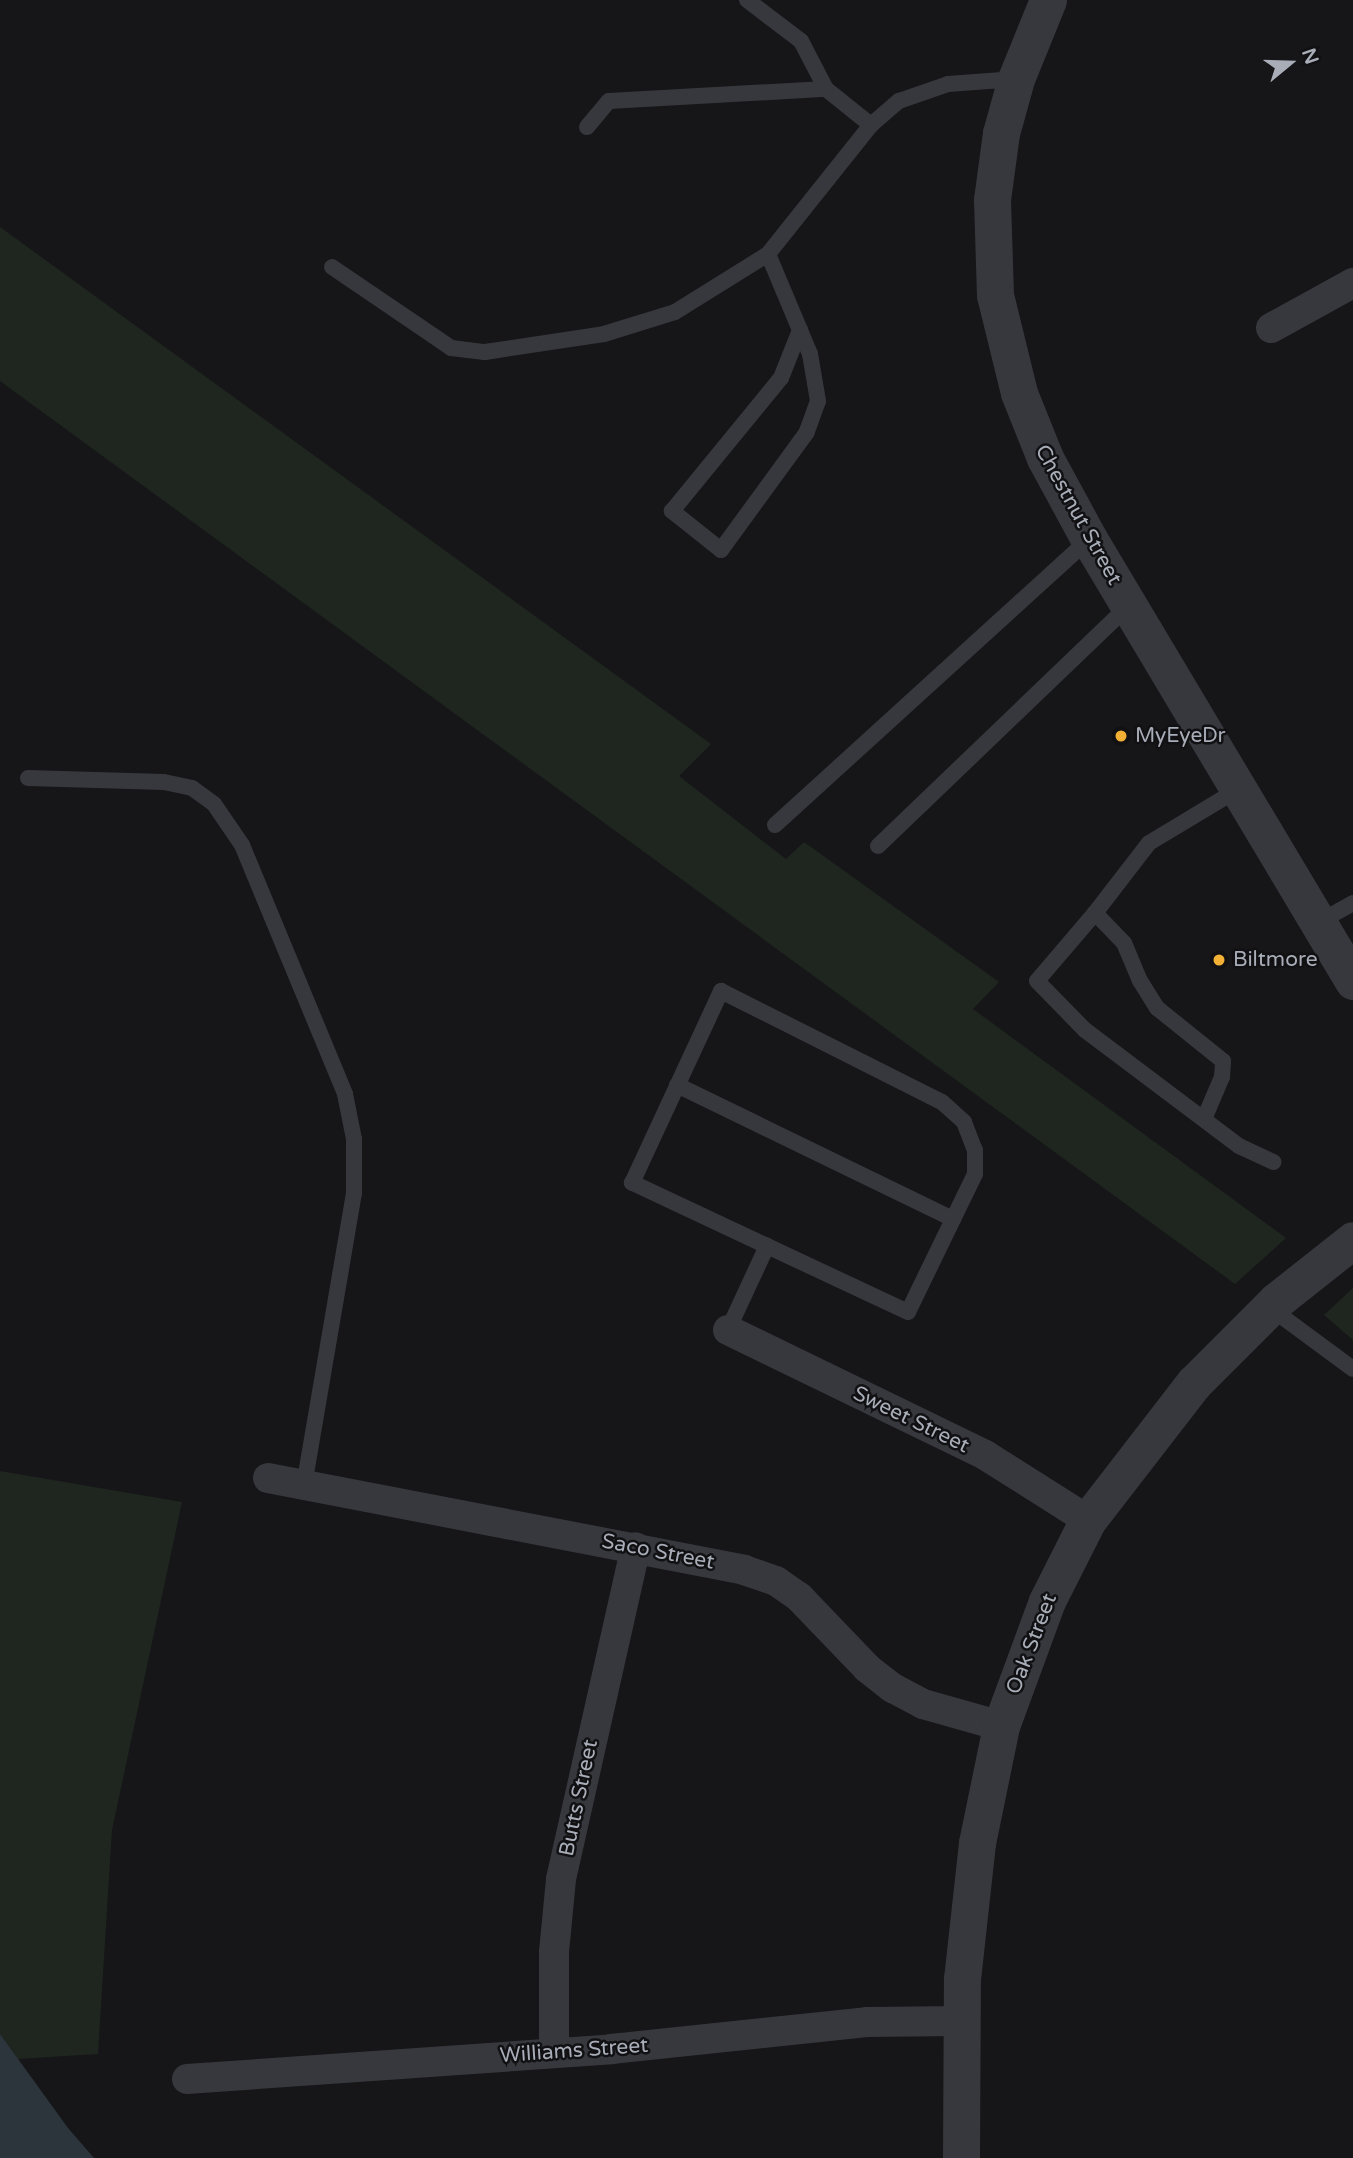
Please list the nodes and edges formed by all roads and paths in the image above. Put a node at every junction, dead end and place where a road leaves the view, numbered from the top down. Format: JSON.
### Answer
{"nodes":[{"id":1,"x":747,"y":0,"type":"edge"},
{"id":2,"x":1039,"y":5,"type":"edge"},
{"id":3,"x":1016,"y":79,"type":"junction"},
{"id":4,"x":826,"y":89,"type":"junction"},
{"id":5,"x":871,"y":125,"type":"junction"},
{"id":6,"x":587,"y":127,"type":"dead end"},
{"id":7,"x":768,"y":254,"type":"junction"},
{"id":8,"x":332,"y":267,"type":"dead end"},
{"id":9,"x":1353,"y":283,"type":"edge"},
{"id":10,"x":1271,"y":328,"type":"dead end"},
{"id":11,"x":800,"y":330,"type":"junction"},
{"id":12,"x":1089,"y":539,"type":"junction"},
{"id":13,"x":1129,"y":605,"type":"junction"},
{"id":14,"x":28,"y":778,"type":"dead end"},
{"id":15,"x":1239,"y":789,"type":"junction"},
{"id":16,"x":775,"y":825,"type":"dead end"},
{"id":17,"x":878,"y":846,"type":"dead end"},
{"id":18,"x":1353,"y":902,"type":"edge"},
{"id":19,"x":1095,"y":913,"type":"junction"},
{"id":20,"x":1319,"y":922,"type":"junction"},
{"id":21,"x":1353,"y":981,"type":"edge"},
{"id":22,"x":677,"y":1084,"type":"junction"},
{"id":23,"x":1204,"y":1119,"type":"junction"},
{"id":24,"x":1274,"y":1163,"type":"dead end"},
{"id":25,"x":953,"y":1219,"type":"junction"},
{"id":26,"x":1353,"y":1240,"type":"edge"},
{"id":27,"x":767,"y":1246,"type":"junction"},
{"id":28,"x":1269,"y":1307,"type":"junction"},
{"id":29,"x":728,"y":1330,"type":"joint"},
{"id":30,"x":1353,"y":1369,"type":"edge"},
{"id":31,"x":268,"y":1478,"type":"dead end"},
{"id":32,"x":304,"y":1485,"type":"junction"},
{"id":33,"x":1088,"y":1520,"type":"junction"},
{"id":34,"x":636,"y":1547,"type":"junction"},
{"id":35,"x":1001,"y":1727,"type":"junction"},
{"id":36,"x":961,"y":2021,"type":"junction"},
{"id":37,"x":554,"y":2053,"type":"junction"},
{"id":38,"x":187,"y":2079,"type":"dead end"},
{"id":39,"x":961,"y":2158,"type":"edge"}],
"edges":[{"from":1,"to":4,"type":"lane"},
{"from":2,"to":3,"type":"street","name":"Chestnut Street"},
{"from":3,"to":5,"type":"lane"},
{"from":3,"to":12,"type":"street","name":"Chestnut Street"},
{"from":4,"to":5,"type":"lane"},
{"from":4,"to":6,"type":"lane"},
{"from":5,"to":7,"type":"lane"},
{"from":7,"to":8,"type":"lane"},
{"from":7,"to":11,"type":"lane"},
{"from":9,"to":10,"type":"street"},
{"from":11,"to":11,"type":"lane"},
{"from":12,"to":13,"type":"street","name":"Chestnut Street"},
{"from":12,"to":16,"type":"lane"},
{"from":13,"to":15,"type":"street","name":"Chestnut Street"},
{"from":13,"to":17,"type":"lane"},
{"from":14,"to":32,"type":"lane"},
{"from":15,"to":19,"type":"lane"},
{"from":15,"to":20,"type":"street","name":"Chestnut Street"},
{"from":18,"to":20,"type":"lane"},
{"from":19,"to":23,"type":"lane"},
{"from":19,"to":23,"type":"lane"},
{"from":20,"to":21,"type":"street","name":"Chestnut Street"},
{"from":22,"to":25,"type":"lane"},
{"from":22,"to":25,"type":"lane"},
{"from":22,"to":27,"type":"lane"},
{"from":23,"to":24,"type":"lane"},
{"from":25,"to":27,"type":"lane"},
{"from":26,"to":28,"type":"street","name":"Oak Street"},
{"from":27,"to":29,"type":"lane"},
{"from":28,"to":30,"type":"lane"},
{"from":28,"to":33,"type":"street","name":"Oak Street"},
{"from":29,"to":33,"type":"street","name":"Sweet Street"},
{"from":31,"to":32,"type":"street","name":"Saco Street"},
{"from":32,"to":34,"type":"street","name":"Saco Street"},
{"from":33,"to":35,"type":"street","name":"Oak Street"},
{"from":34,"to":35,"type":"street","name":"Saco Street"},
{"from":34,"to":37,"type":"street","name":"Butts Street"},
{"from":35,"to":36,"type":"street","name":"Oak Street"},
{"from":36,"to":37,"type":"street","name":"Williams Street"},
{"from":36,"to":39,"type":"street","name":"Oak Street"},
{"from":37,"to":38,"type":"street","name":"Williams Street"}]}
